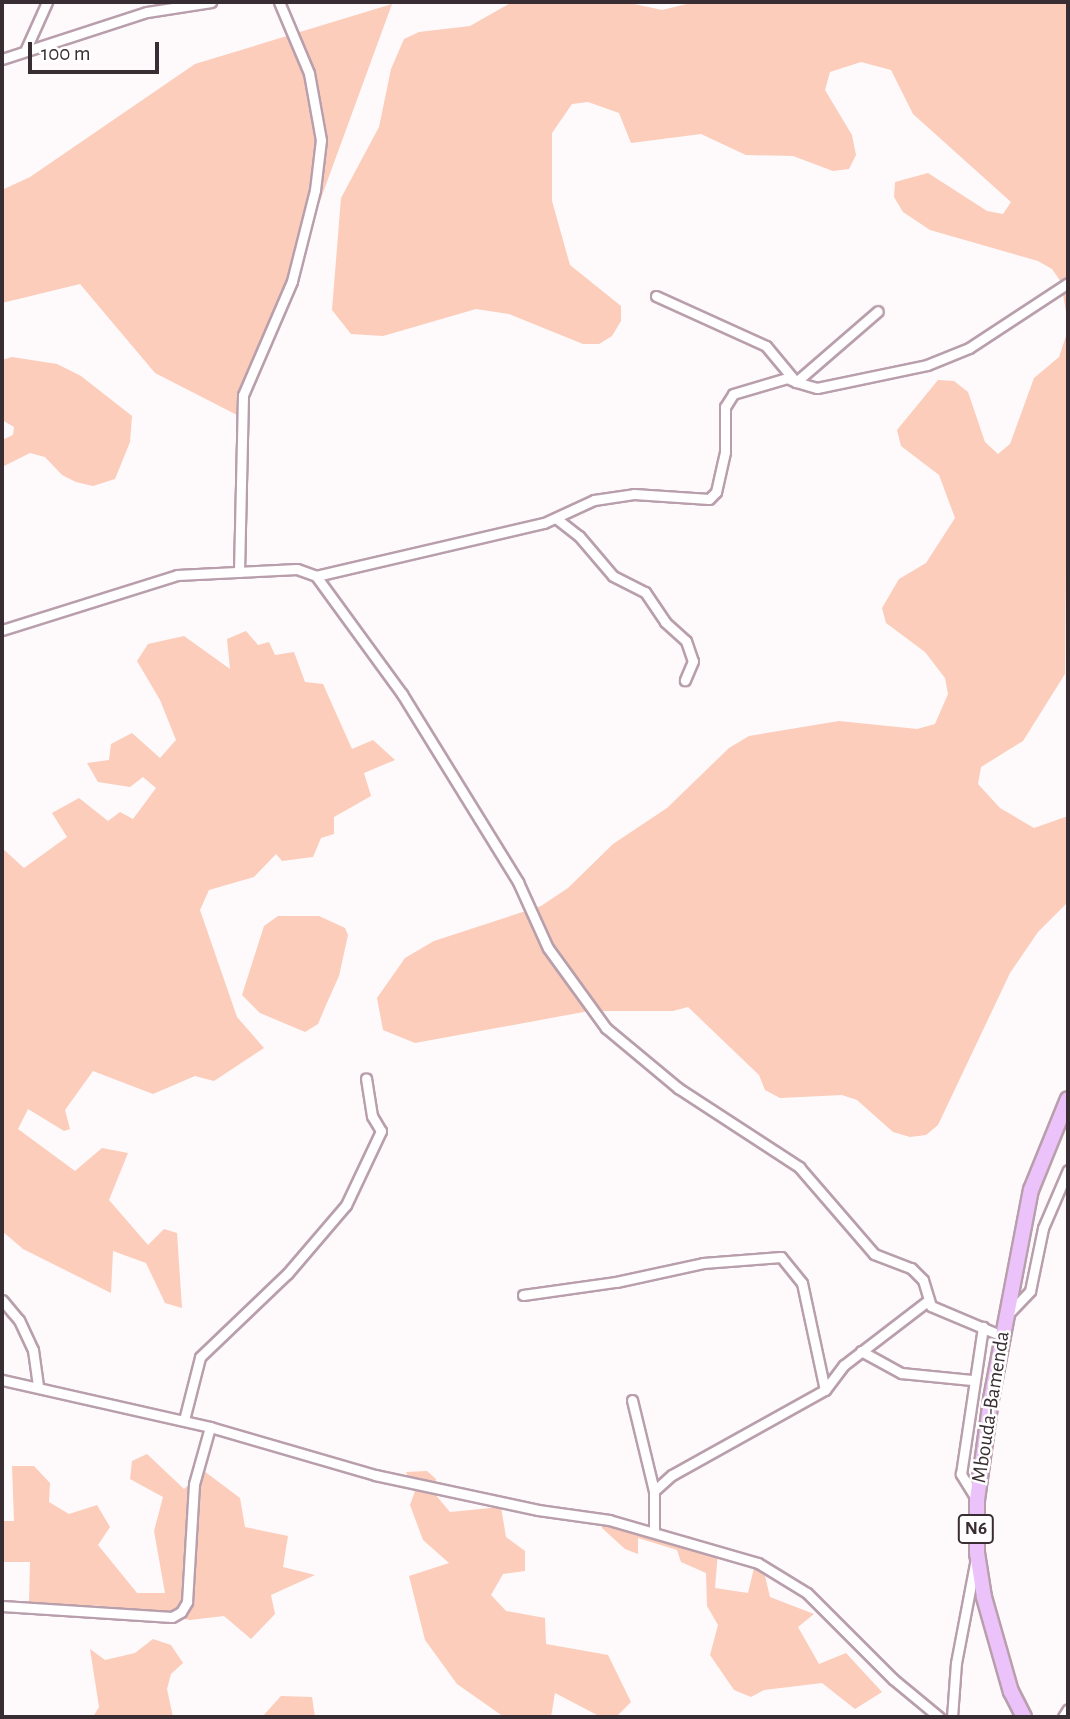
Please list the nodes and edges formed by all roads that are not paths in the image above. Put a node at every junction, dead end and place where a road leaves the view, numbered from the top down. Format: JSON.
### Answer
{"nodes":[{"id":1,"x":47,"y":2,"type":"edge"},
{"id":2,"x":211,"y":2,"type":"edge"},
{"id":3,"x":279,"y":2,"type":"edge"},
{"id":4,"x":25,"y":51,"type":"junction"},
{"id":5,"x":2,"y":60,"type":"edge"},
{"id":6,"x":1068,"y":284,"type":"edge"},
{"id":7,"x":656,"y":296,"type":"dead end"},
{"id":8,"x":878,"y":311,"type":"dead end"},
{"id":9,"x":796,"y":382,"type":"junction"},
{"id":10,"x":557,"y":519,"type":"junction"},
{"id":11,"x":239,"y":572,"type":"junction"},
{"id":12,"x":316,"y":576,"type":"junction"},
{"id":13,"x":2,"y":630,"type":"edge"},
{"id":14,"x":685,"y":680,"type":"dead end"},
{"id":15,"x":366,"y":1078,"type":"dead end"},
{"id":16,"x":1068,"y":1099,"type":"edge"},
{"id":17,"x":1068,"y":1170,"type":"edge"},
{"id":18,"x":523,"y":1295,"type":"dead end"},
{"id":19,"x":2,"y":1300,"type":"edge"},
{"id":20,"x":926,"y":1301,"type":"junction"},
{"id":21,"x":1006,"y":1315,"type":"junction"},
{"id":22,"x":984,"y":1327,"type":"junction"},
{"id":23,"x":1003,"y":1336,"type":"junction"},
{"id":24,"x":862,"y":1351,"type":"junction"},
{"id":25,"x":2,"y":1380,"type":"edge"},
{"id":26,"x":972,"y":1380,"type":"junction"},
{"id":27,"x":38,"y":1385,"type":"junction"},
{"id":28,"x":825,"y":1390,"type":"junction"},
{"id":29,"x":632,"y":1399,"type":"dead end"},
{"id":30,"x":184,"y":1420,"type":"junction"},
{"id":31,"x":211,"y":1427,"type":"junction"},
{"id":32,"x":654,"y":1491,"type":"junction"},
{"id":33,"x":977,"y":1500,"type":"junction"},
{"id":34,"x":653,"y":1531,"type":"junction"},
{"id":35,"x":977,"y":1553,"type":"junction"},
{"id":36,"x":2,"y":1606,"type":"edge"},
{"id":37,"x":1068,"y":1709,"type":"edge"},
{"id":38,"x":939,"y":1717,"type":"edge"},
{"id":39,"x":952,"y":1717,"type":"edge"},
{"id":40,"x":1024,"y":1717,"type":"edge"},
{"id":41,"x":1063,"y":1717,"type":"edge"}],
"edges":[{"from":1,"to":4,"type":"street"},
{"from":2,"to":4,"type":"street"},
{"from":3,"to":11,"type":"street"},
{"from":4,"to":5,"type":"street"},
{"from":6,"to":9,"type":"street"},
{"from":7,"to":9,"type":"street"},
{"from":8,"to":9,"type":"street"},
{"from":9,"to":10,"type":"street"},
{"from":10,"to":12,"type":"street"},
{"from":10,"to":14,"type":"street"},
{"from":11,"to":12,"type":"street"},
{"from":11,"to":13,"type":"street"},
{"from":12,"to":20,"type":"street"},
{"from":15,"to":30,"type":"street"},
{"from":16,"to":21,"type":"highway","name":"Mbouda-Bamenda","number":"N6"},
{"from":17,"to":21,"type":"street"},
{"from":18,"to":28,"type":"street"},
{"from":19,"to":27,"type":"street"},
{"from":20,"to":22,"type":"street"},
{"from":20,"to":24,"type":"street"},
{"from":21,"to":23,"type":"highway","name":"Mbouda-Bamenda","number":"N6"},
{"from":22,"to":23,"type":"street"},
{"from":22,"to":26,"type":"street"},
{"from":23,"to":33,"type":"highway","name":"Mbouda-Bamenda","number":"N6"},
{"from":24,"to":26,"type":"street"},
{"from":24,"to":28,"type":"street"},
{"from":25,"to":27,"type":"street"},
{"from":26,"to":33,"type":"street"},
{"from":27,"to":30,"type":"street"},
{"from":28,"to":32,"type":"street"},
{"from":29,"to":32,"type":"street"},
{"from":30,"to":31,"type":"street"},
{"from":31,"to":34,"type":"street"},
{"from":31,"to":36,"type":"street"},
{"from":32,"to":34,"type":"street"},
{"from":33,"to":35,"type":"highway","name":"Mbouda-Bamenda","number":"N6"},
{"from":34,"to":38,"type":"street"},
{"from":35,"to":39,"type":"street"},
{"from":35,"to":40,"type":"highway","name":"Mbouda-Bamenda","number":"N6"},
{"from":37,"to":41,"type":"street"}]}
